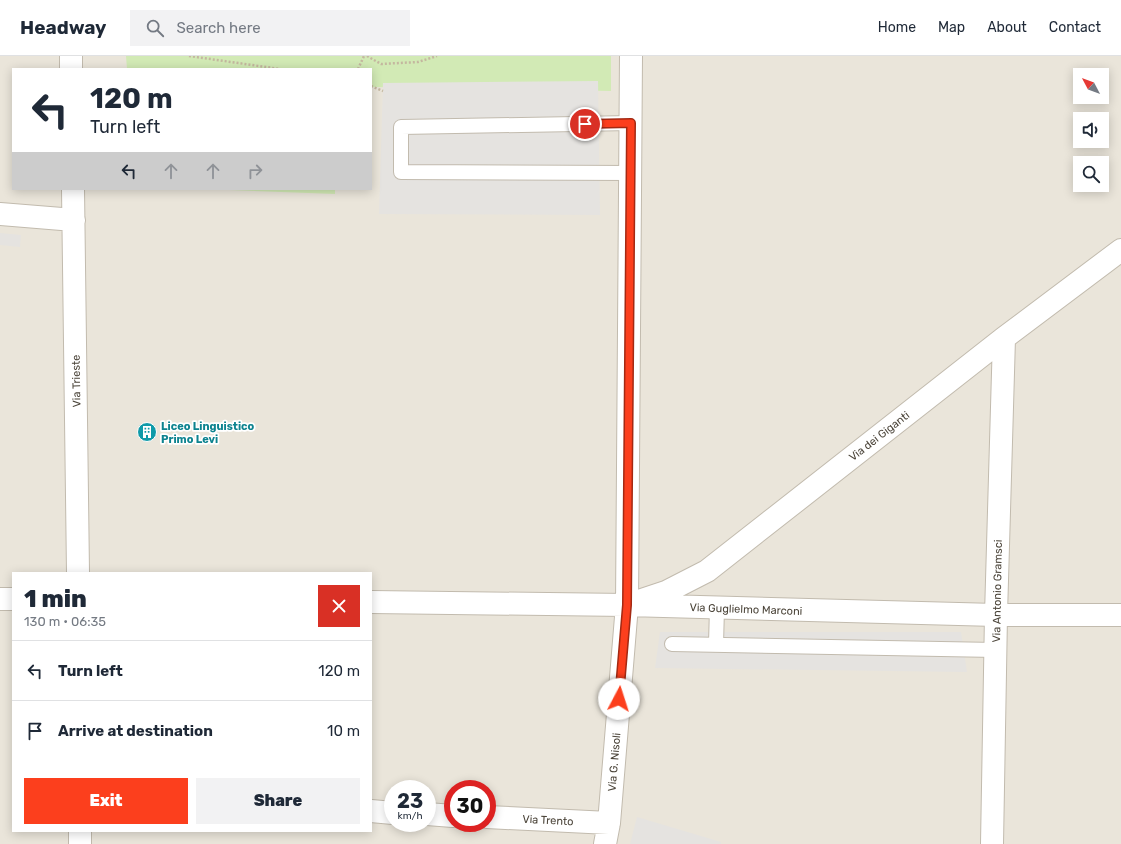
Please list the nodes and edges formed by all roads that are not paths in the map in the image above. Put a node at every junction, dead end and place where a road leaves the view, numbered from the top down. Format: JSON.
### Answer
{"nodes":[{"id":1,"x":71,"y":56,"type":"edge"},
{"id":2,"x":631,"y":56,"type":"edge"},
{"id":3,"x":71,"y":68,"type":"edge"},
{"id":4,"x":631,"y":123,"type":"junction"},
{"id":5,"x":630,"y":173,"type":"junction"},
{"id":6,"x":73,"y":190,"type":"edge"},
{"id":7,"x":0,"y":214,"type":"edge"},
{"id":8,"x":74,"y":220,"type":"junction"},
{"id":9,"x":1121,"y":250,"type":"edge"},
{"id":10,"x":1004,"y":338,"type":"junction"},
{"id":11,"x":78,"y":572,"type":"edge"},
{"id":12,"x":0,"y":599,"type":"edge"},
{"id":13,"x":12,"y":599,"type":"edge"},
{"id":14,"x":372,"y":602,"type":"edge"},
{"id":15,"x":627,"y":605,"type":"junction"},
{"id":16,"x":717,"y":608,"type":"junction"},
{"id":17,"x":996,"y":615,"type":"junction"},
{"id":18,"x":1121,"y":615,"type":"edge"},
{"id":19,"x":672,"y":644,"type":"dead end"},
{"id":20,"x":716,"y":644,"type":"junction"},
{"id":21,"x":996,"y":650,"type":"junction"},
{"id":22,"x":372,"y":811,"type":"edge"},
{"id":23,"x":384,"y":812,"type":"edge"},
{"id":24,"x":496,"y":818,"type":"edge"},
{"id":25,"x":80,"y":832,"type":"edge"},
{"id":26,"x":607,"y":834,"type":"edge"},
{"id":27,"x":80,"y":844,"type":"edge"},
{"id":28,"x":992,"y":844,"type":"edge"}],
"edges":[{"from":1,"to":3,"type":"street"},
{"from":2,"to":4,"type":"street","name":"Via G. Nisoli"},
{"from":4,"to":5,"type":"street","name":"Via G. Nisoli"},
{"from":4,"to":5,"type":"lane"},
{"from":5,"to":15,"type":"street","name":"Via G. Nisoli"},
{"from":6,"to":8,"type":"street","name":"Via Trieste"},
{"from":7,"to":8,"type":"street"},
{"from":8,"to":11,"type":"street","name":"Via Trieste"},
{"from":9,"to":10,"type":"street","name":"Via dei Giganti"},
{"from":10,"to":15,"type":"street","name":"Via dei Giganti"},
{"from":10,"to":17,"type":"street","name":"Via Antonio Gramsci"},
{"from":12,"to":13,"type":"street"},
{"from":14,"to":15,"type":"street","name":"Via Guglielmo Marconi"},
{"from":15,"to":16,"type":"street","name":"Via Guglielmo Marconi"},
{"from":15,"to":26,"type":"street","name":"Via G. Nisoli"},
{"from":16,"to":17,"type":"street","name":"Via Guglielmo Marconi"},
{"from":16,"to":20,"type":"lane"},
{"from":17,"to":18,"type":"street","name":"Via Guglielmo Marconi"},
{"from":17,"to":21,"type":"street","name":"Via Antonio Gramsci"},
{"from":19,"to":20,"type":"lane"},
{"from":20,"to":21,"type":"lane"},
{"from":21,"to":28,"type":"street","name":"Via Antonio Gramsci"},
{"from":22,"to":23,"type":"street"},
{"from":24,"to":26,"type":"street","name":"Via Trento"},
{"from":25,"to":27,"type":"street"}]}
